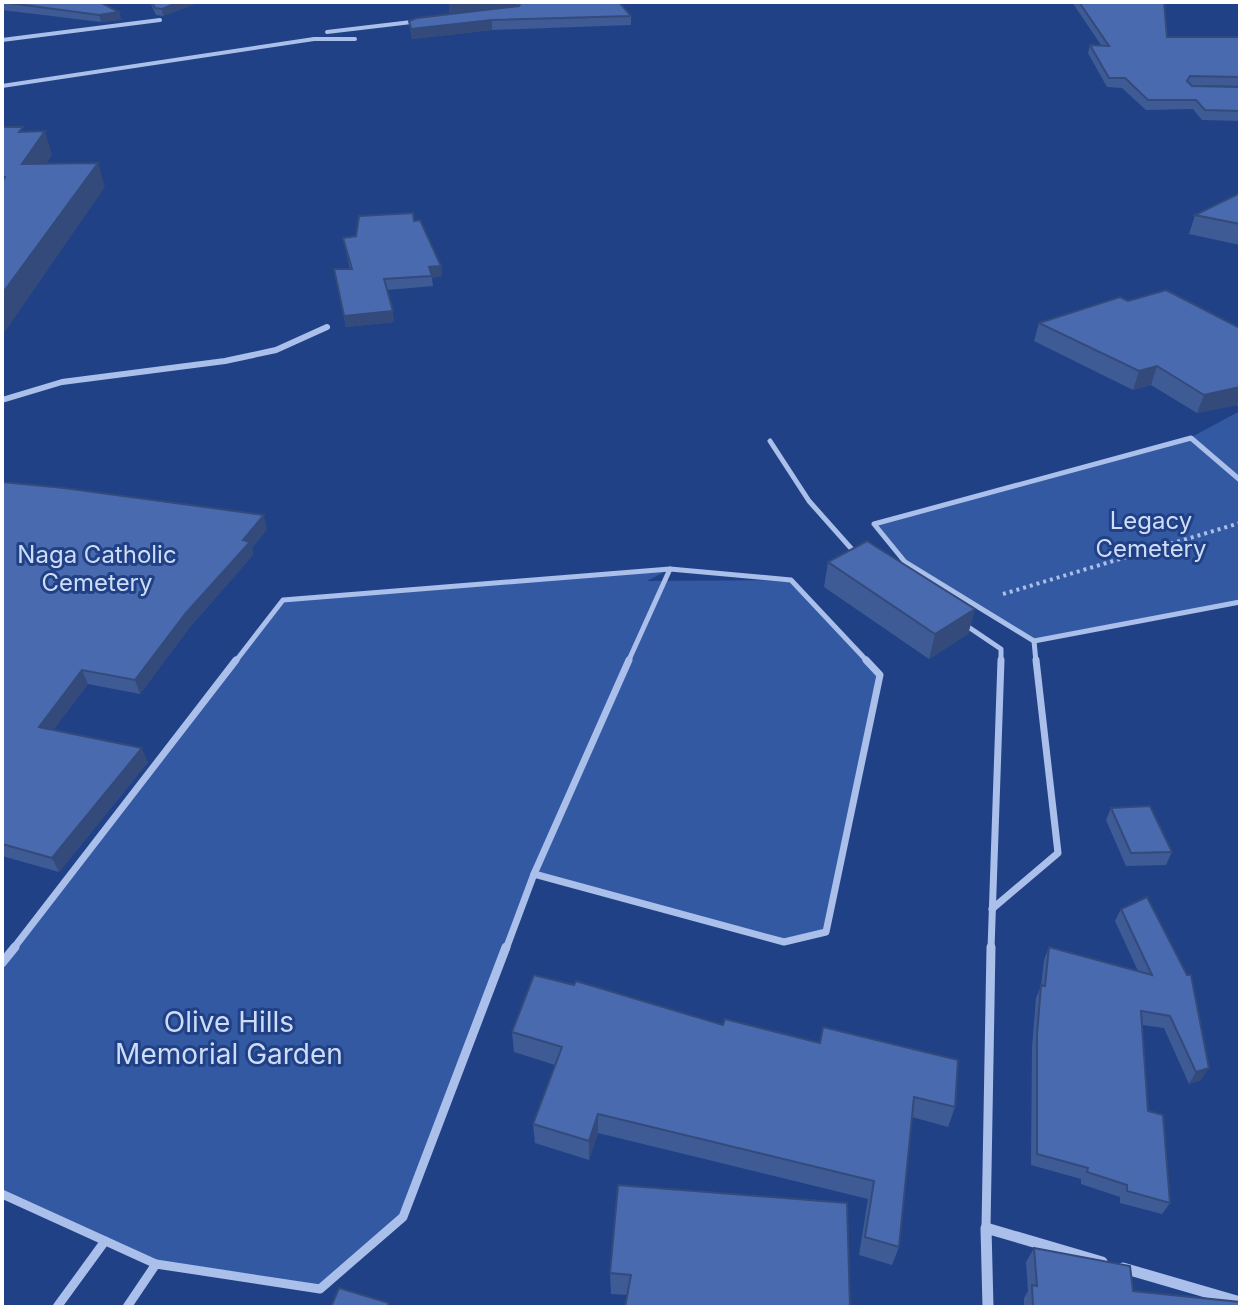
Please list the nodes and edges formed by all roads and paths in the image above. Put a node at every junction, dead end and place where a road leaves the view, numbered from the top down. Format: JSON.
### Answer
{"nodes":[{"id":1,"x":427,"y":19,"type":"edge"},
{"id":2,"x":160,"y":20,"type":"edge"},
{"id":3,"x":355,"y":39,"type":"dead end"},
{"id":4,"x":2,"y":40,"type":"edge"},
{"id":5,"x":276,"y":45,"type":"junction"},
{"id":6,"x":2,"y":86,"type":"edge"},
{"id":7,"x":327,"y":327,"type":"dead end"},
{"id":8,"x":2,"y":400,"type":"edge"},
{"id":9,"x":770,"y":441,"type":"dead end"},
{"id":10,"x":1240,"y":480,"type":"edge"},
{"id":11,"x":1240,"y":523,"type":"edge"},
{"id":12,"x":868,"y":563,"type":"edge"},
{"id":13,"x":670,"y":569,"type":"junction"},
{"id":14,"x":1240,"y":602,"type":"edge"},
{"id":15,"x":973,"y":603,"type":"junction"},
{"id":16,"x":961,"y":623,"type":"edge"},
{"id":17,"x":1034,"y":641,"type":"junction"},
{"id":18,"x":534,"y":874,"type":"junction"},
{"id":19,"x":992,"y":909,"type":"junction"},
{"id":20,"x":2,"y":963,"type":"edge"},
{"id":21,"x":2,"y":1194,"type":"edge"},
{"id":22,"x":986,"y":1228,"type":"junction"},
{"id":23,"x":105,"y":1241,"type":"junction"},
{"id":24,"x":156,"y":1264,"type":"junction"},
{"id":25,"x":1240,"y":1302,"type":"edge"},
{"id":26,"x":57,"y":1307,"type":"edge"},
{"id":27,"x":127,"y":1307,"type":"edge"},
{"id":28,"x":988,"y":1307,"type":"edge"}],
"edges":[{"from":1,"to":5,"type":"street"},
{"from":2,"to":4,"type":"street"},
{"from":3,"to":5,"type":"street"},
{"from":5,"to":6,"type":"street"},
{"from":7,"to":8,"type":"street"},
{"from":9,"to":12,"type":"lane"},
{"from":10,"to":15,"type":"lane"},
{"from":11,"to":15,"type":"path"},
{"from":13,"to":18,"type":"lane"},
{"from":13,"to":18,"type":"lane"},
{"from":13,"to":20,"type":"lane"},
{"from":14,"to":17,"type":"lane"},
{"from":15,"to":17,"type":"lane"},
{"from":16,"to":19,"type":"lane"},
{"from":17,"to":19,"type":"lane"},
{"from":18,"to":24,"type":"lane"},
{"from":19,"to":22,"type":"lane"},
{"from":21,"to":23,"type":"lane"},
{"from":22,"to":25,"type":"street"},
{"from":22,"to":28,"type":"street"},
{"from":23,"to":24,"type":"lane"},
{"from":23,"to":26,"type":"lane"},
{"from":24,"to":27,"type":"lane"}]}
